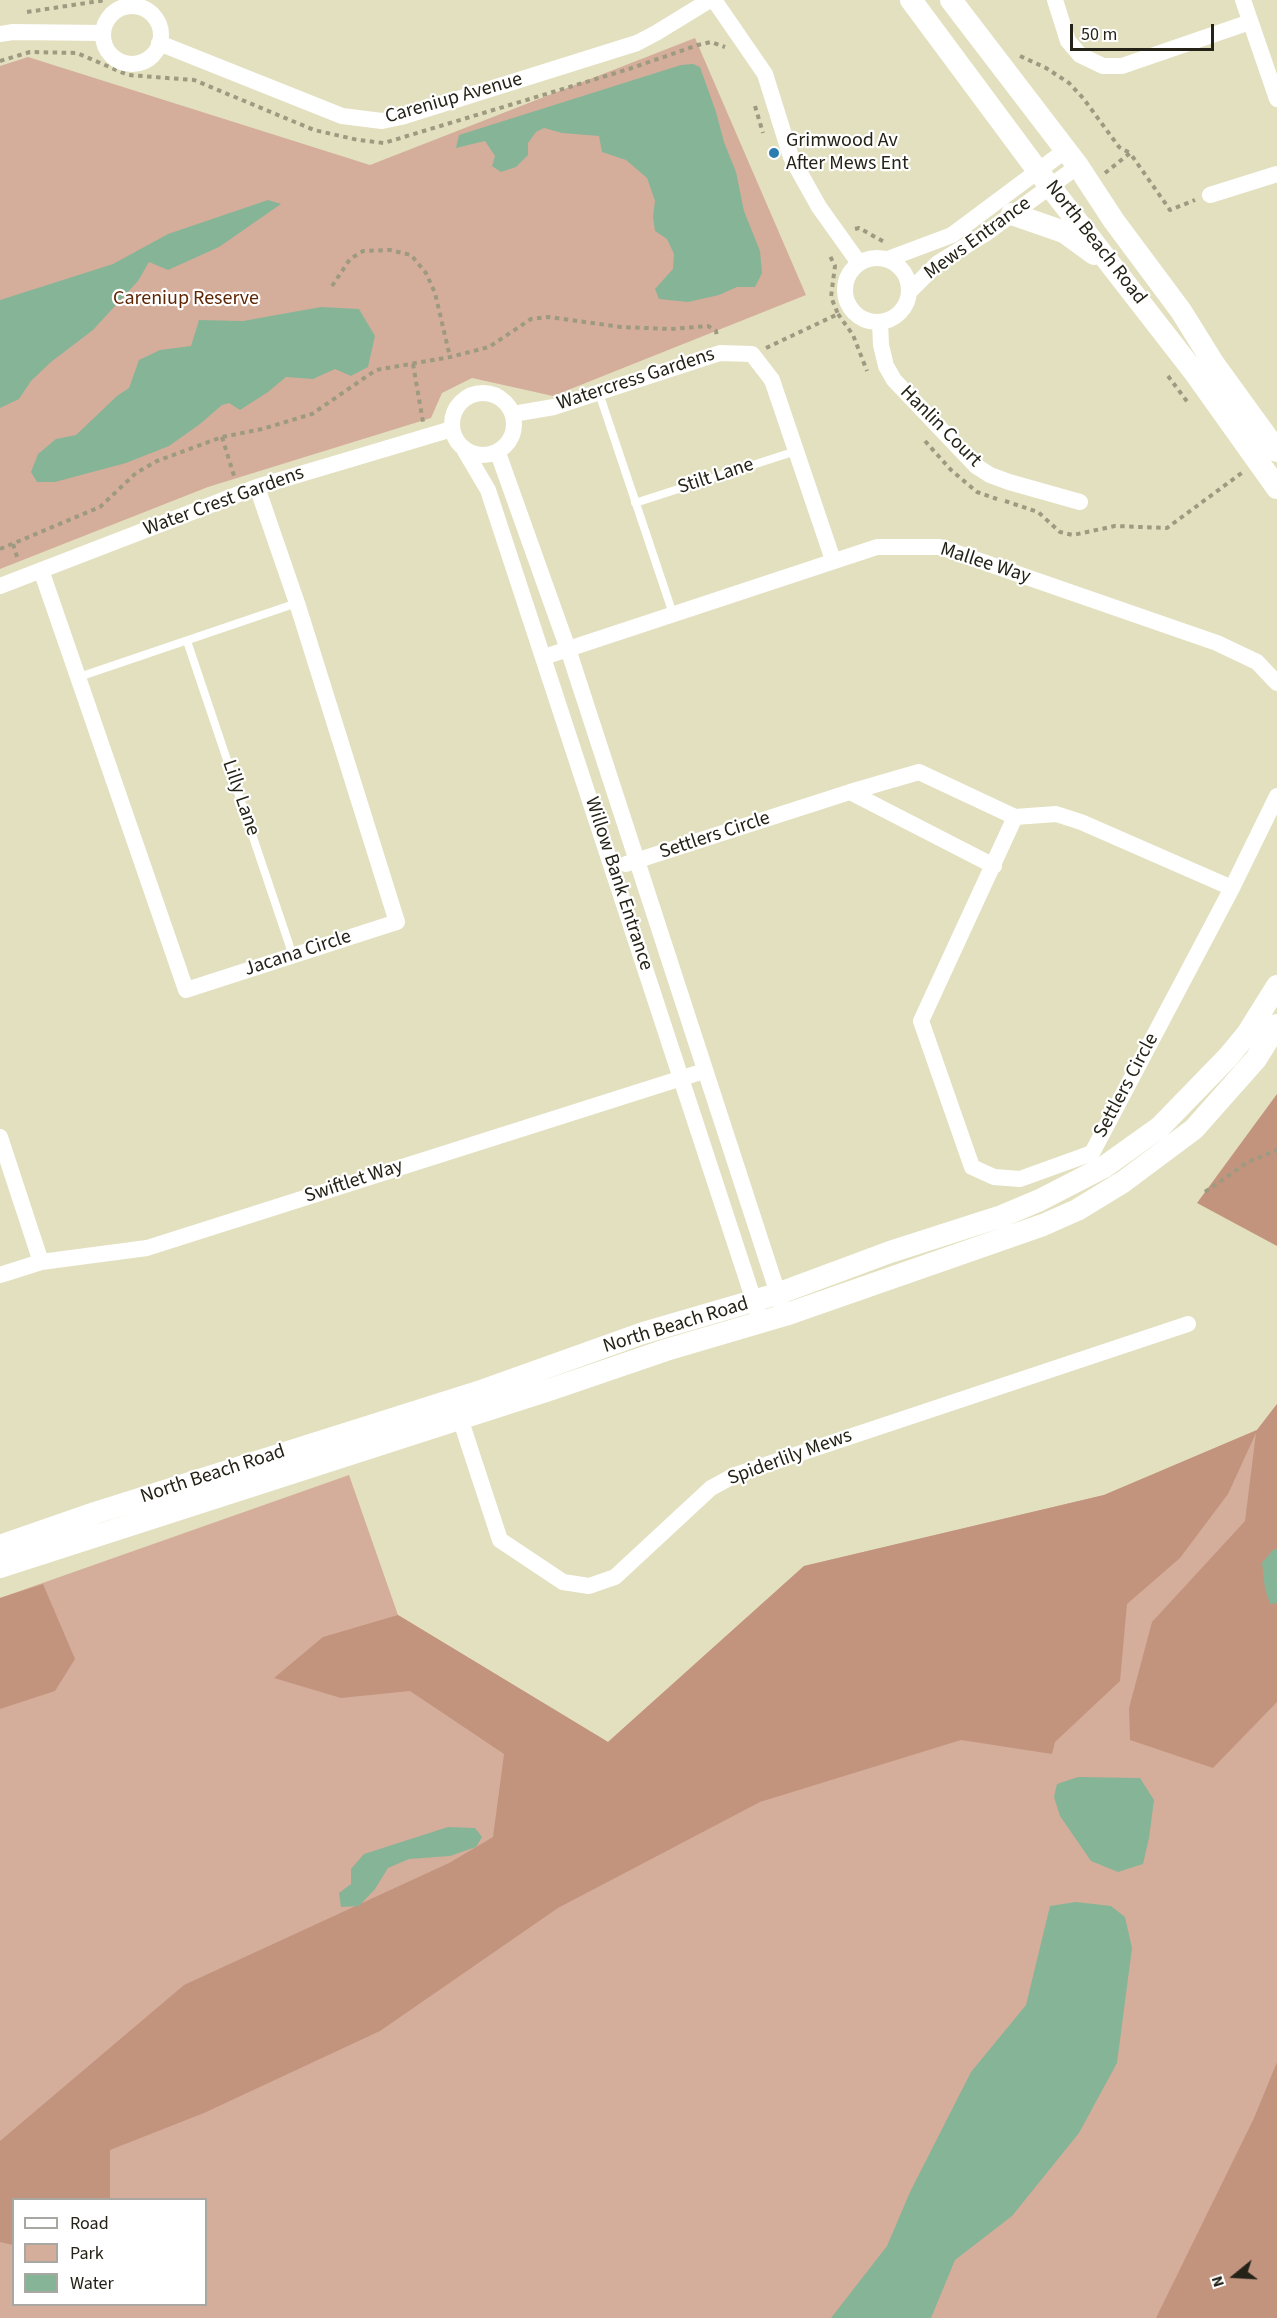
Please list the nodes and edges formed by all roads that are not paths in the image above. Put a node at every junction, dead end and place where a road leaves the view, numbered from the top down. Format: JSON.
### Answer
{"nodes":[{"id":1,"x":712,"y":0,"type":"edge"},
{"id":2,"x":911,"y":0,"type":"edge"},
{"id":3,"x":951,"y":0,"type":"edge"},
{"id":4,"x":1055,"y":0,"type":"edge"},
{"id":5,"x":1243,"y":0,"type":"edge"},
{"id":6,"x":135,"y":3,"type":"edge"},
{"id":7,"x":1250,"y":21,"type":"junction"},
{"id":8,"x":103,"y":33,"type":"junction"},
{"id":9,"x":0,"y":34,"type":"edge"},
{"id":10,"x":159,"y":43,"type":"junction"},
{"id":11,"x":1277,"y":99,"type":"edge"},
{"id":12,"x":1072,"y":158,"type":"junction"},
{"id":13,"x":1277,"y":174,"type":"edge"},
{"id":14,"x":1044,"y":179,"type":"junction"},
{"id":15,"x":1209,"y":195,"type":"road end"},
{"id":16,"x":1012,"y":214,"type":"junction"},
{"id":17,"x":888,"y":259,"type":"junction"},
{"id":18,"x":859,"y":263,"type":"junction"},
{"id":19,"x":1114,"y":269,"type":"junction"},
{"id":20,"x":909,"y":292,"type":"junction"},
{"id":21,"x":880,"y":322,"type":"junction"},
{"id":22,"x":599,"y":393,"type":"junction"},
{"id":23,"x":513,"y":414,"type":"junction"},
{"id":24,"x":452,"y":429,"type":"junction"},
{"id":25,"x":465,"y":451,"type":"junction"},
{"id":26,"x":796,"y":451,"type":"junction"},
{"id":27,"x":1277,"y":451,"type":"edge"},
{"id":28,"x":498,"y":453,"type":"junction"},
{"id":29,"x":257,"y":487,"type":"junction"},
{"id":30,"x":1277,"y":488,"type":"edge"},
{"id":31,"x":1080,"y":502,"type":"dead end"},
{"id":32,"x":635,"y":503,"type":"junction"},
{"id":33,"x":833,"y":560,"type":"junction"},
{"id":34,"x":41,"y":570,"type":"junction"},
{"id":35,"x":0,"y":586,"type":"edge"},
{"id":36,"x":297,"y":603,"type":"junction"},
{"id":37,"x":673,"y":614,"type":"junction"},
{"id":38,"x":187,"y":641,"type":"junction"},
{"id":39,"x":568,"y":649,"type":"junction"},
{"id":40,"x":544,"y":657,"type":"junction"},
{"id":41,"x":79,"y":677,"type":"junction"},
{"id":42,"x":1277,"y":683,"type":"edge"},
{"id":43,"x":850,"y":792,"type":"junction"},
{"id":44,"x":1277,"y":796,"type":"edge"},
{"id":45,"x":1015,"y":817,"type":"junction"},
{"id":46,"x":636,"y":861,"type":"junction"},
{"id":47,"x":994,"y":866,"type":"junction"},
{"id":48,"x":613,"y":867,"type":"junction"},
{"id":49,"x":1232,"y":888,"type":"junction"},
{"id":50,"x":293,"y":956,"type":"junction"},
{"id":51,"x":1277,"y":986,"type":"edge"},
{"id":52,"x":1277,"y":1025,"type":"edge"},
{"id":53,"x":704,"y":1071,"type":"junction"},
{"id":54,"x":681,"y":1079,"type":"junction"},
{"id":55,"x":0,"y":1137,"type":"edge"},
{"id":56,"x":41,"y":1262,"type":"junction"},
{"id":57,"x":0,"y":1275,"type":"edge"},
{"id":58,"x":777,"y":1294,"type":"junction"},
{"id":59,"x":758,"y":1312,"type":"junction"},
{"id":60,"x":785,"y":1315,"type":"junction"},
{"id":61,"x":1188,"y":1324,"type":"dead end"},
{"id":62,"x":457,"y":1409,"type":"junction"},
{"id":63,"x":0,"y":1546,"type":"edge"},
{"id":64,"x":0,"y":1567,"type":"edge"}],
"edges":[{"from":1,"to":10,"type":"street","name":"Careniup Avenue"},
{"from":1,"to":18,"type":"street"},
{"from":2,"to":14,"type":"main road","name":"North Beach Road"},
{"from":3,"to":12,"type":"main road","name":"North Beach Road"},
{"from":4,"to":7,"type":"street"},
{"from":5,"to":7,"type":"street"},
{"from":6,"to":8,"type":"street"},
{"from":6,"to":10,"type":"street"},
{"from":7,"to":11,"type":"street"},
{"from":8,"to":9,"type":"street"},
{"from":8,"to":10,"type":"street"},
{"from":12,"to":14,"type":"street","name":"Mews Entrance"},
{"from":12,"to":27,"type":"main road","name":"North Beach Road"},
{"from":13,"to":15,"type":"street"},
{"from":14,"to":16,"type":"street","name":"Mews Entrance"},
{"from":14,"to":17,"type":"street","name":"Mews Entrance"},
{"from":14,"to":19,"type":"main road","name":"North Beach Road"},
{"from":16,"to":19,"type":"main road"},
{"from":16,"to":20,"type":"street","name":"Mews Entrance"},
{"from":17,"to":18,"type":"street"},
{"from":17,"to":20,"type":"street"},
{"from":18,"to":21,"type":"street"},
{"from":19,"to":30,"type":"main road","name":"North Beach Road"},
{"from":20,"to":21,"type":"street"},
{"from":21,"to":31,"type":"street","name":"Hanlin Court"},
{"from":22,"to":23,"type":"street","name":"Watercress Gardens"},
{"from":22,"to":26,"type":"street","name":"Watercress Gardens"},
{"from":22,"to":32,"type":"lane"},
{"from":23,"to":24,"type":"street"},
{"from":23,"to":28,"type":"street"},
{"from":24,"to":25,"type":"street"},
{"from":24,"to":29,"type":"street","name":"Water Crest Gardens"},
{"from":25,"to":28,"type":"street"},
{"from":25,"to":40,"type":"street","name":"Willow Bank Entrance"},
{"from":26,"to":32,"type":"lane","name":"Stilt Lane"},
{"from":26,"to":33,"type":"street"},
{"from":28,"to":39,"type":"street","name":"Willow Bank Entrance"},
{"from":29,"to":34,"type":"street","name":"Water Crest Gardens"},
{"from":29,"to":36,"type":"street","name":"Jacana Circle"},
{"from":32,"to":37,"type":"lane"},
{"from":33,"to":37,"type":"street","name":"Mallee Way"},
{"from":33,"to":42,"type":"street","name":"Mallee Way"},
{"from":34,"to":35,"type":"street","name":"Water Crest Gardens"},
{"from":34,"to":41,"type":"street","name":"Jacana Circle"},
{"from":36,"to":38,"type":"lane"},
{"from":36,"to":50,"type":"street","name":"Jacana Circle"},
{"from":37,"to":39,"type":"street","name":"Mallee Way"},
{"from":38,"to":41,"type":"lane"},
{"from":38,"to":50,"type":"lane","name":"Lilly Lane"},
{"from":39,"to":40,"type":"street","name":"Mallee Way"},
{"from":39,"to":46,"type":"street","name":"Willow Bank Entrance"},
{"from":40,"to":48,"type":"street","name":"Willow Bank Entrance"},
{"from":41,"to":50,"type":"street","name":"Jacana Circle"},
{"from":43,"to":45,"type":"street","name":"Settlers Circle"},
{"from":43,"to":46,"type":"street","name":"Settlers Circle"},
{"from":43,"to":47,"type":"street"},
{"from":44,"to":49,"type":"street"},
{"from":45,"to":47,"type":"street","name":"Settlers Circle"},
{"from":45,"to":49,"type":"street","name":"Settlers Circle"},
{"from":46,"to":48,"type":"street","name":"Settlers Circle"},
{"from":46,"to":53,"type":"street","name":"Willow Bank Entrance"},
{"from":47,"to":49,"type":"street","name":"Settlers Circle"},
{"from":48,"to":54,"type":"street","name":"Willow Bank Entrance"},
{"from":51,"to":58,"type":"main road","name":"North Beach Road"},
{"from":52,"to":60,"type":"main road","name":"North Beach Road"},
{"from":53,"to":54,"type":"street","name":"Swiftlet Way"},
{"from":53,"to":58,"type":"street","name":"Willow Bank Entrance"},
{"from":54,"to":56,"type":"street","name":"Swiftlet Way"},
{"from":54,"to":59,"type":"street","name":"Willow Bank Entrance"},
{"from":55,"to":56,"type":"street"},
{"from":56,"to":57,"type":"street","name":"Swiftlet Way"},
{"from":58,"to":59,"type":"main road","name":"North Beach Road"},
{"from":58,"to":60,"type":"street","name":"Willow Bank Entrance"},
{"from":59,"to":60,"type":"main road","name":"North Beach Road"},
{"from":59,"to":62,"type":"main road","name":"North Beach Road"},
{"from":61,"to":62,"type":"street","name":"Spiderlily Mews"},
{"from":62,"to":63,"type":"main road","name":"North Beach Road"},
{"from":62,"to":64,"type":"main road","name":"North Beach Road"}]}
